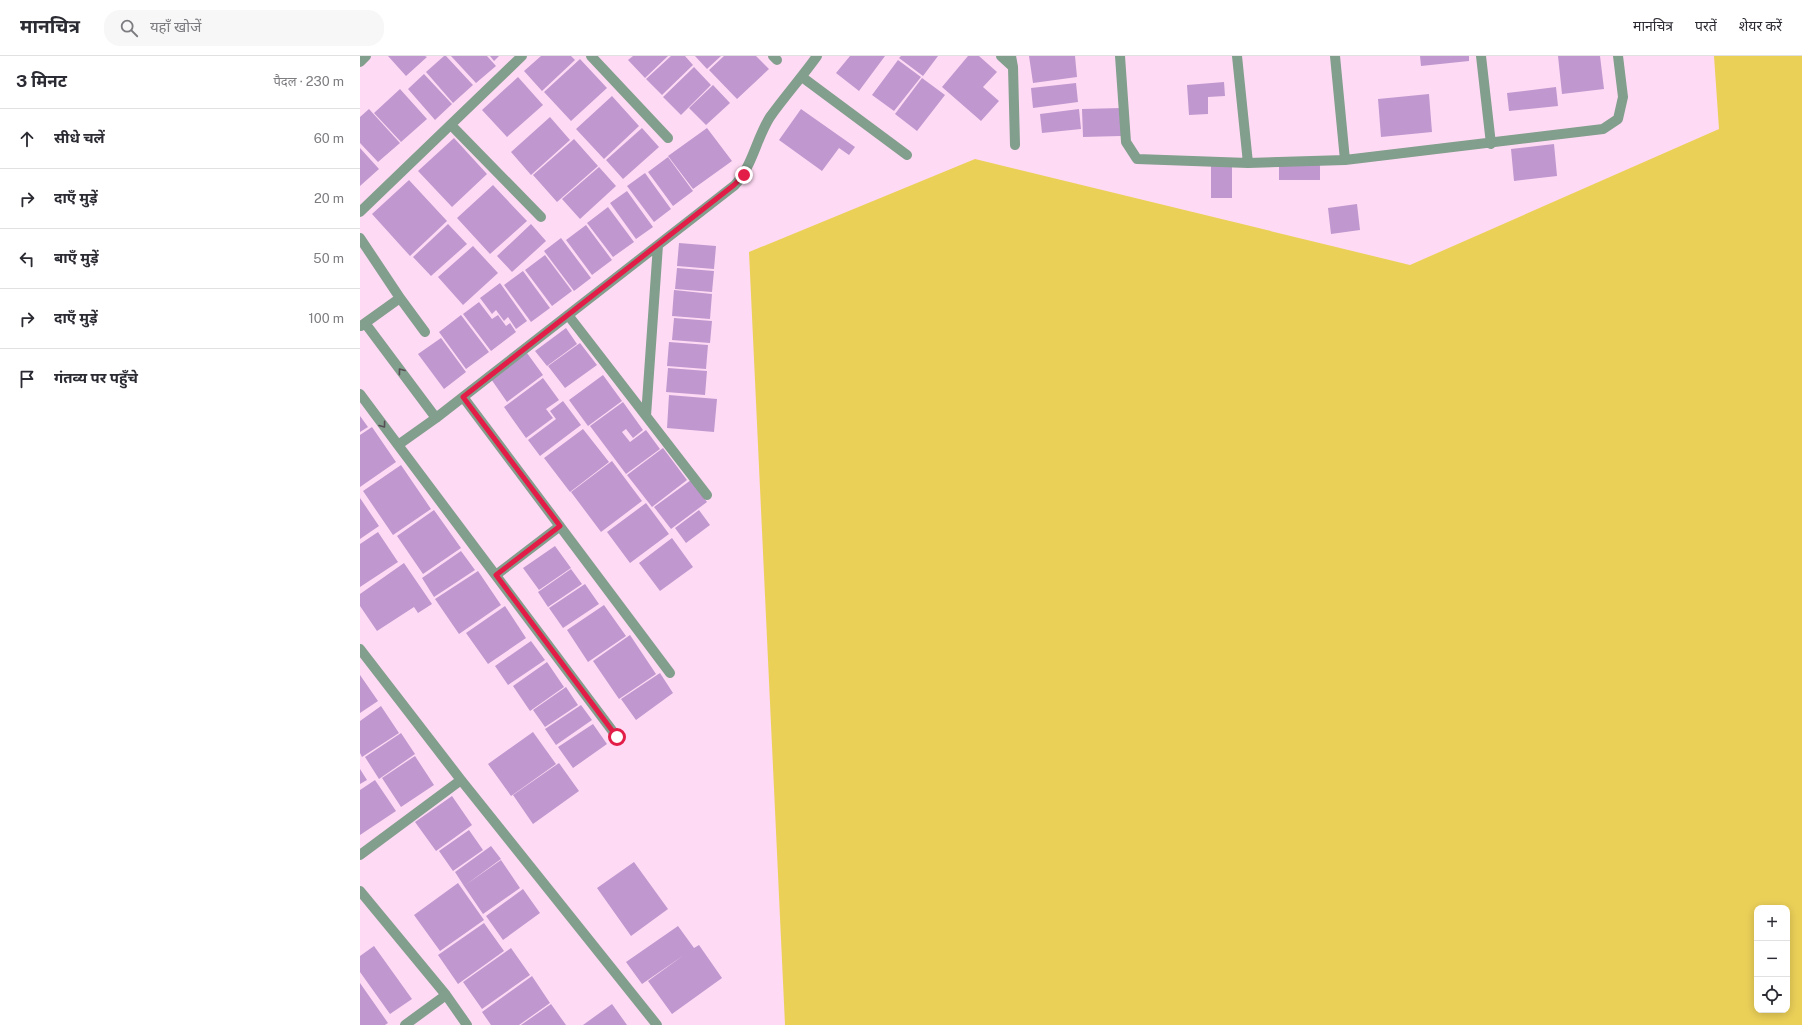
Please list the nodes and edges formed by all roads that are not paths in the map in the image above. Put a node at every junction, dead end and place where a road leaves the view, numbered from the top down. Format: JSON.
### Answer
{"nodes":[{"id":1,"x":366,"y":56,"type":"edge"},
{"id":2,"x":522,"y":56,"type":"edge"},
{"id":3,"x":591,"y":56,"type":"edge"},
{"id":4,"x":817,"y":56,"type":"edge"},
{"id":5,"x":1001,"y":56,"type":"edge"},
{"id":6,"x":1011,"y":56,"type":"edge"},
{"id":7,"x":1120,"y":56,"type":"edge"},
{"id":8,"x":1237,"y":56,"type":"edge"},
{"id":9,"x":1335,"y":56,"type":"edge"},
{"id":10,"x":1481,"y":56,"type":"edge"},
{"id":11,"x":1618,"y":56,"type":"edge"},
{"id":12,"x":360,"y":62,"type":"edge"},
{"id":13,"x":1013,"y":67,"type":"junction"},
{"id":14,"x":802,"y":77,"type":"junction"},
{"id":15,"x":451,"y":124,"type":"junction"},
{"id":16,"x":668,"y":138,"type":"dead end"},
{"id":17,"x":1491,"y":144,"type":"junction"},
{"id":18,"x":1015,"y":145,"type":"dead end"},
{"id":19,"x":907,"y":155,"type":"dead end"},
{"id":20,"x":1345,"y":160,"type":"junction"},
{"id":21,"x":1248,"y":163,"type":"junction"},
{"id":22,"x":360,"y":212,"type":"edge"},
{"id":23,"x":541,"y":217,"type":"dead end"},
{"id":24,"x":360,"y":238,"type":"edge"},
{"id":25,"x":658,"y":245,"type":"junction"},
{"id":26,"x":400,"y":298,"type":"junction"},
{"id":27,"x":568,"y":315,"type":"junction"},
{"id":28,"x":362,"y":324,"type":"edge"},
{"id":29,"x":426,"y":332,"type":"dead end"},
{"id":30,"x":360,"y":394,"type":"edge"},
{"id":31,"x":463,"y":397,"type":"junction"},
{"id":32,"x":646,"y":416,"type":"junction"},
{"id":33,"x":436,"y":418,"type":"junction"},
{"id":34,"x":398,"y":445,"type":"junction"},
{"id":35,"x":707,"y":496,"type":"dead end"},
{"id":36,"x":560,"y":526,"type":"junction"},
{"id":37,"x":496,"y":575,"type":"junction"},
{"id":38,"x":360,"y":649,"type":"edge"},
{"id":39,"x":670,"y":673,"type":"dead end"},
{"id":40,"x":617,"y":737,"type":"dead end"},
{"id":41,"x":461,"y":780,"type":"junction"},
{"id":42,"x":360,"y":855,"type":"edge"},
{"id":43,"x":360,"y":890,"type":"edge"},
{"id":44,"x":446,"y":995,"type":"junction"},
{"id":45,"x":404,"y":1025,"type":"edge"},
{"id":46,"x":467,"y":1025,"type":"edge"},
{"id":47,"x":657,"y":1025,"type":"edge"}],
"edges":[{"from":1,"to":12,"type":"street"},
{"from":2,"to":15,"type":"street"},
{"from":3,"to":16,"type":"street"},
{"from":4,"to":14,"type":"street"},
{"from":5,"to":13,"type":"street"},
{"from":6,"to":13,"type":"street"},
{"from":7,"to":21,"type":"street"},
{"from":8,"to":21,"type":"street"},
{"from":9,"to":20,"type":"street"},
{"from":10,"to":17,"type":"street"},
{"from":11,"to":17,"type":"street"},
{"from":13,"to":18,"type":"street"},
{"from":14,"to":19,"type":"street"},
{"from":14,"to":25,"type":"street"},
{"from":15,"to":22,"type":"street"},
{"from":15,"to":23,"type":"street"},
{"from":17,"to":20,"type":"street"},
{"from":20,"to":21,"type":"street"},
{"from":24,"to":26,"type":"street"},
{"from":25,"to":27,"type":"street"},
{"from":25,"to":32,"type":"street"},
{"from":26,"to":28,"type":"street"},
{"from":26,"to":29,"type":"street"},
{"from":27,"to":31,"type":"street"},
{"from":27,"to":32,"type":"street"},
{"from":33,"to":28,"type":"street","one_way":true},
{"from":30,"to":34,"type":"street","one_way":true},
{"from":31,"to":33,"type":"street"},
{"from":31,"to":36,"type":"street"},
{"from":32,"to":35,"type":"street"},
{"from":33,"to":34,"type":"street"},
{"from":34,"to":37,"type":"street"},
{"from":36,"to":37,"type":"street"},
{"from":36,"to":39,"type":"street"},
{"from":37,"to":40,"type":"street"},
{"from":38,"to":41,"type":"street"},
{"from":41,"to":42,"type":"street"},
{"from":41,"to":47,"type":"street"},
{"from":43,"to":44,"type":"street"},
{"from":44,"to":45,"type":"street"},
{"from":44,"to":46,"type":"street"}]}
